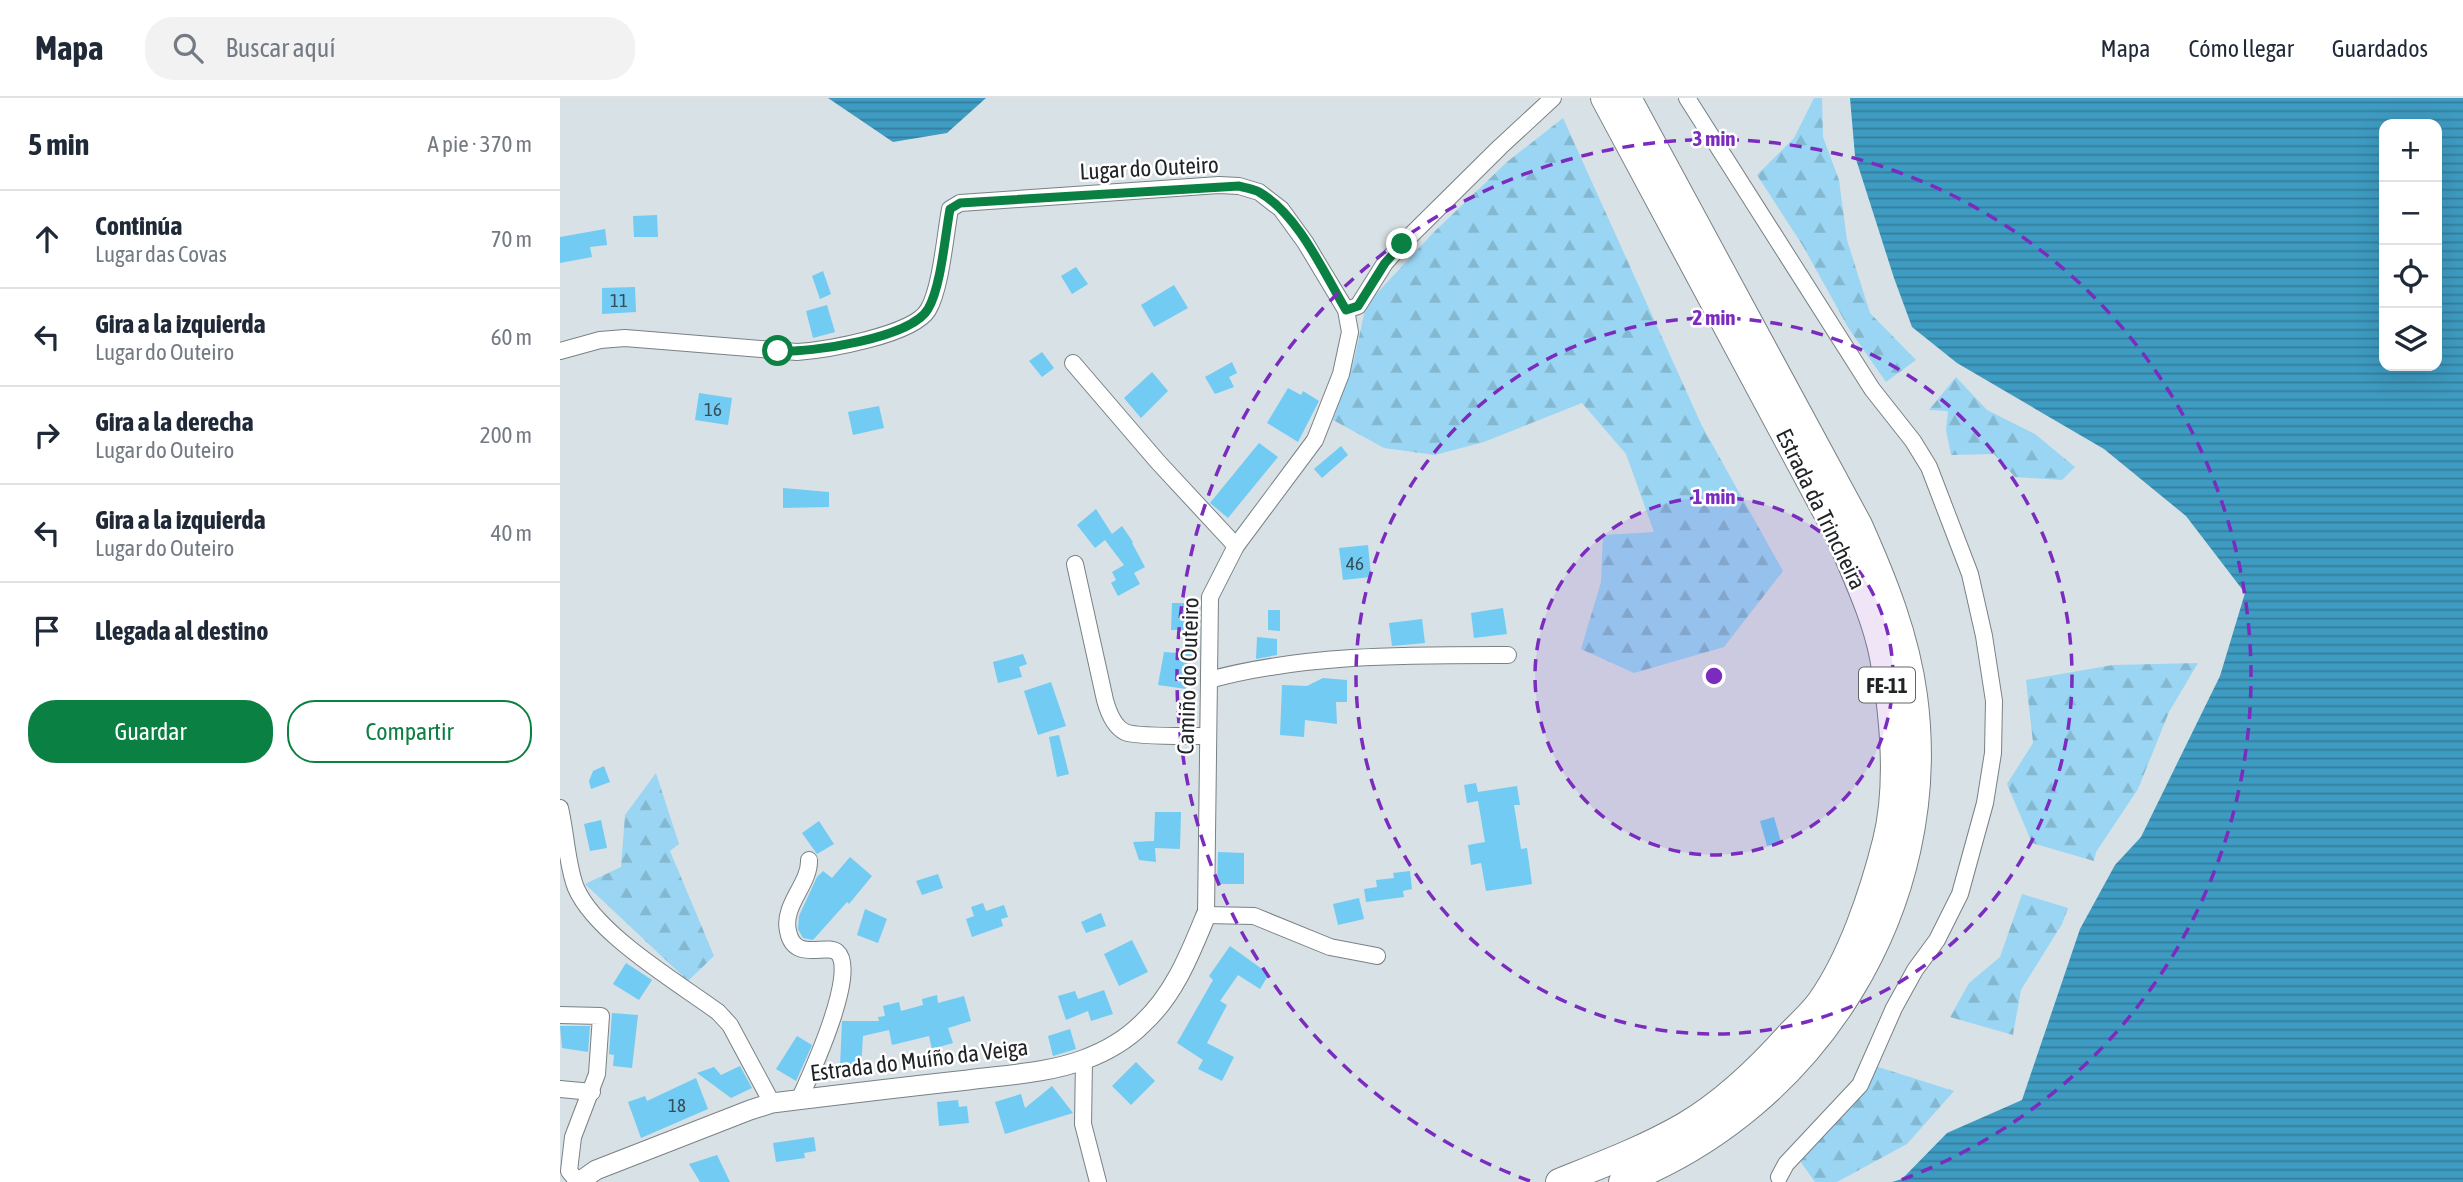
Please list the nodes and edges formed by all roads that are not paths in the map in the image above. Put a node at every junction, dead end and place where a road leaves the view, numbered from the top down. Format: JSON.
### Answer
{"nodes":[{"id":1,"x":1553,"y":98,"type":"edge"},
{"id":2,"x":1604,"y":98,"type":"edge"},
{"id":3,"x":1628,"y":98,"type":"edge"},
{"id":4,"x":1687,"y":98,"type":"edge"},
{"id":5,"x":1346,"y":310,"type":"junction"},
{"id":6,"x":560,"y":351,"type":"edge"},
{"id":7,"x":1073,"y":363,"type":"dead end"},
{"id":8,"x":1236,"y":546,"type":"junction"},
{"id":9,"x":1075,"y":564,"type":"dead end"},
{"id":10,"x":1508,"y":655,"type":"dead end"},
{"id":11,"x":1209,"y":680,"type":"junction"},
{"id":12,"x":1207,"y":736,"type":"junction"},
{"id":13,"x":560,"y":808,"type":"edge"},
{"id":14,"x":809,"y":860,"type":"dead end"},
{"id":15,"x":1206,"y":915,"type":"junction"},
{"id":16,"x":1377,"y":956,"type":"dead end"},
{"id":17,"x":560,"y":1015,"type":"edge"},
{"id":18,"x":1084,"y":1060,"type":"junction"},
{"id":19,"x":560,"y":1089,"type":"edge"},
{"id":20,"x":592,"y":1092,"type":"junction"},
{"id":21,"x":799,"y":1100,"type":"junction"},
{"id":22,"x":772,"y":1104,"type":"junction"},
{"id":23,"x":1779,"y":1177,"type":"dead end"},
{"id":24,"x":578,"y":1182,"type":"edge"},
{"id":25,"x":1098,"y":1182,"type":"edge"},
{"id":26,"x":1559,"y":1182,"type":"edge"},
{"id":27,"x":1622,"y":1182,"type":"edge"}],
"edges":[{"from":1,"to":5,"type":"street"},
{"from":2,"to":26,"type":"highway","name":"Estrada da Trincheira","number":"FE-11"},
{"from":3,"to":27,"type":"highway","name":"Estrada da Trincheira","number":"FE-11"},
{"from":4,"to":23,"type":"street"},
{"from":5,"to":6,"type":"street","name":"Lugar do Outeiro"},
{"from":5,"to":8,"type":"street","name":"Camiño do Outeiro"},
{"from":7,"to":8,"type":"street"},
{"from":8,"to":11,"type":"street","name":"Camiño do Outeiro"},
{"from":9,"to":12,"type":"street"},
{"from":10,"to":11,"type":"street"},
{"from":11,"to":12,"type":"street","name":"Camiño do Outeiro"},
{"from":12,"to":15,"type":"street","name":"Camiño do Outeiro"},
{"from":13,"to":22,"type":"street"},
{"from":14,"to":21,"type":"street"},
{"from":15,"to":16,"type":"street"},
{"from":15,"to":18,"type":"street","name":"Estrada do Muíño da Veiga"},
{"from":17,"to":20,"type":"street"},
{"from":18,"to":21,"type":"street","name":"Estrada do Muíño da Veiga"},
{"from":18,"to":25,"type":"street"},
{"from":19,"to":20,"type":"street"},
{"from":20,"to":24,"type":"street"},
{"from":21,"to":22,"type":"street","name":"Estrada do Muíño da Veiga"},
{"from":22,"to":24,"type":"street","name":"Estrada do Muíño da Veiga"}]}
